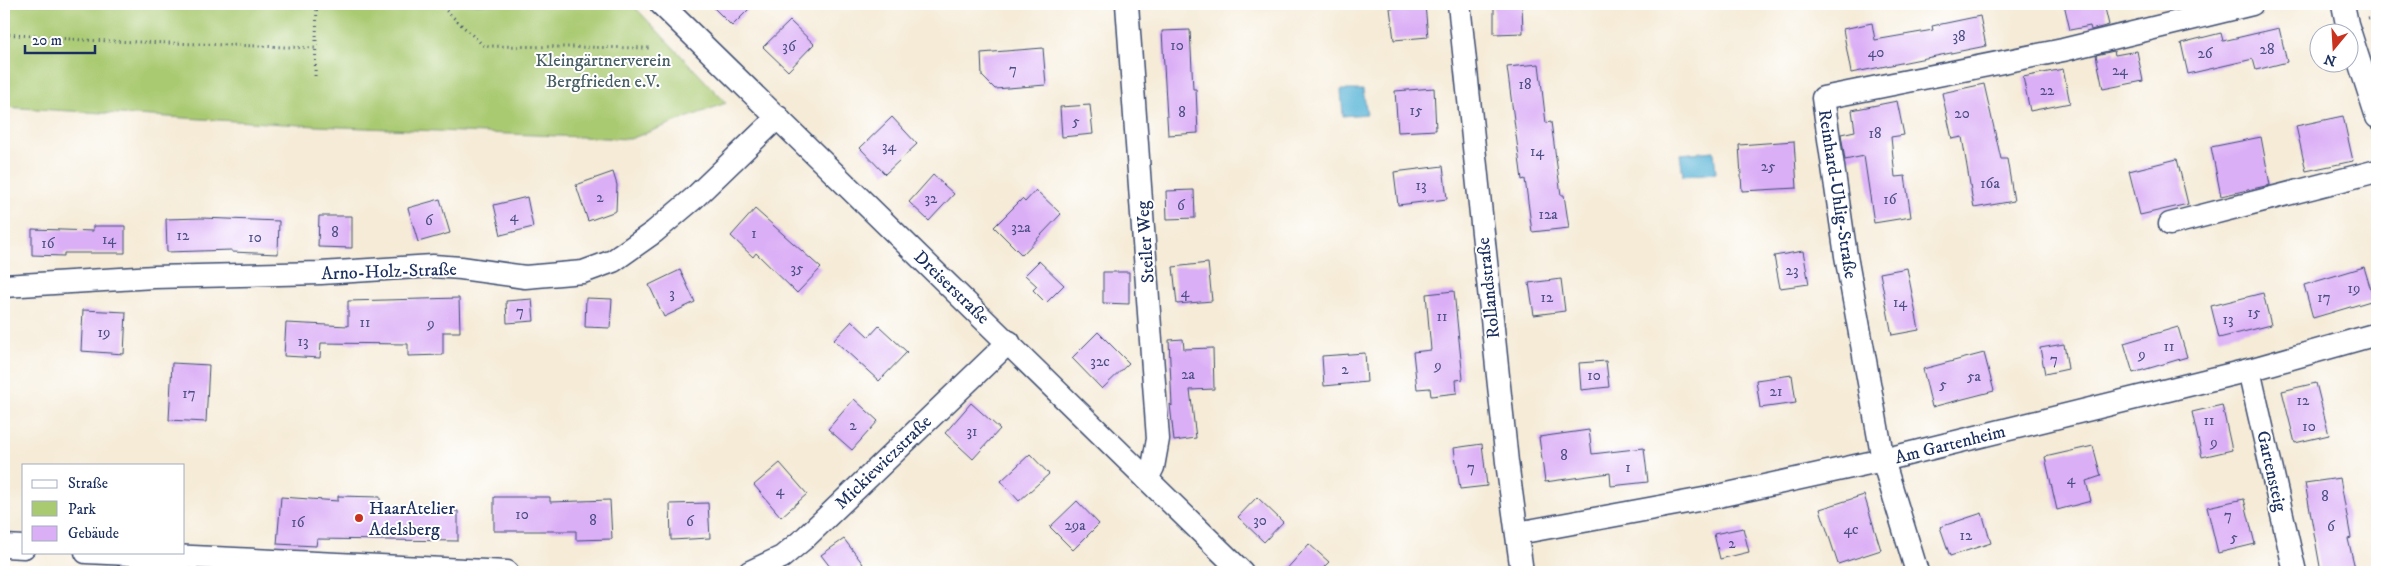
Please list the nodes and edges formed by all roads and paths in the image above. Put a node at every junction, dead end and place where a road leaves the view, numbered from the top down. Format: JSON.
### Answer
{"nodes":[{"id":1,"x":317,"y":4,"type":"edge"},
{"id":2,"x":439,"y":4,"type":"edge"},
{"id":3,"x":661,"y":4,"type":"edge"},
{"id":4,"x":1127,"y":4,"type":"edge"},
{"id":5,"x":1459,"y":4,"type":"edge"},
{"id":6,"x":2252,"y":4,"type":"edge"},
{"id":7,"x":2343,"y":4,"type":"edge"},
{"id":8,"x":4,"y":34,"type":"edge"},
{"id":9,"x":316,"y":48,"type":"junction"},
{"id":10,"x":650,"y":48,"type":"dead end"},
{"id":11,"x":315,"y":76,"type":"dead end"},
{"id":12,"x":778,"y":117,"type":"junction"},
{"id":13,"x":2377,"y":117,"type":"edge"},
{"id":14,"x":2377,"y":171,"type":"edge"},
{"id":15,"x":2170,"y":224,"type":"dead end"},
{"id":16,"x":4,"y":286,"type":"edge"},
{"id":17,"x":2377,"y":334,"type":"edge"},
{"id":18,"x":1009,"y":342,"type":"junction"},
{"id":19,"x":2249,"y":370,"type":"junction"},
{"id":20,"x":1883,"y":460,"type":"junction"},
{"id":21,"x":1147,"y":479,"type":"junction"},
{"id":22,"x":1518,"y":532,"type":"junction"},
{"id":23,"x":4,"y":546,"type":"edge"},
{"id":24,"x":22,"y":547,"type":"edge"},
{"id":25,"x":128,"y":554,"type":"edge"},
{"id":26,"x":1238,"y":571,"type":"edge"},
{"id":27,"x":507,"y":572,"type":"edge"},
{"id":28,"x":750,"y":572,"type":"edge"},
{"id":29,"x":1522,"y":572,"type":"edge"},
{"id":30,"x":1917,"y":572,"type":"edge"},
{"id":31,"x":2295,"y":572,"type":"edge"}],
"edges":[{"from":1,"to":9,"type":"path"},
{"from":2,"to":10,"type":"path"},
{"from":3,"to":12,"type":"street","name":"Dreiserstraße"},
{"from":4,"to":21,"type":"street","name":"Steiler Weg"},
{"from":5,"to":22,"type":"street","name":"Rollandstraße"},
{"from":6,"to":20,"type":"street","name":"Reinhard-Uhlig-Straße"},
{"from":7,"to":13,"type":"street"},
{"from":8,"to":9,"type":"path"},
{"from":9,"to":11,"type":"path"},
{"from":12,"to":16,"type":"street","name":"Arno-Holz-Straße"},
{"from":12,"to":18,"type":"street","name":"Dreiserstraße"},
{"from":14,"to":15,"type":"street"},
{"from":17,"to":19,"type":"street","name":"Am Gartenheim"},
{"from":18,"to":21,"type":"street","name":"Dreiserstraße"},
{"from":18,"to":28,"type":"street","name":"Mickiewiczstraße"},
{"from":19,"to":20,"type":"street","name":"Am Gartenheim"},
{"from":19,"to":31,"type":"street","name":"Gartensteig"},
{"from":20,"to":22,"type":"street","name":"Am Gartenheim"},
{"from":20,"to":30,"type":"street","name":"Reinhard-Uhlig-Straße"},
{"from":21,"to":26,"type":"street","name":"Dreiserstraße"},
{"from":22,"to":29,"type":"street","name":"Rollandstraße"},
{"from":23,"to":24,"type":"street"},
{"from":25,"to":27,"type":"street"}]}
